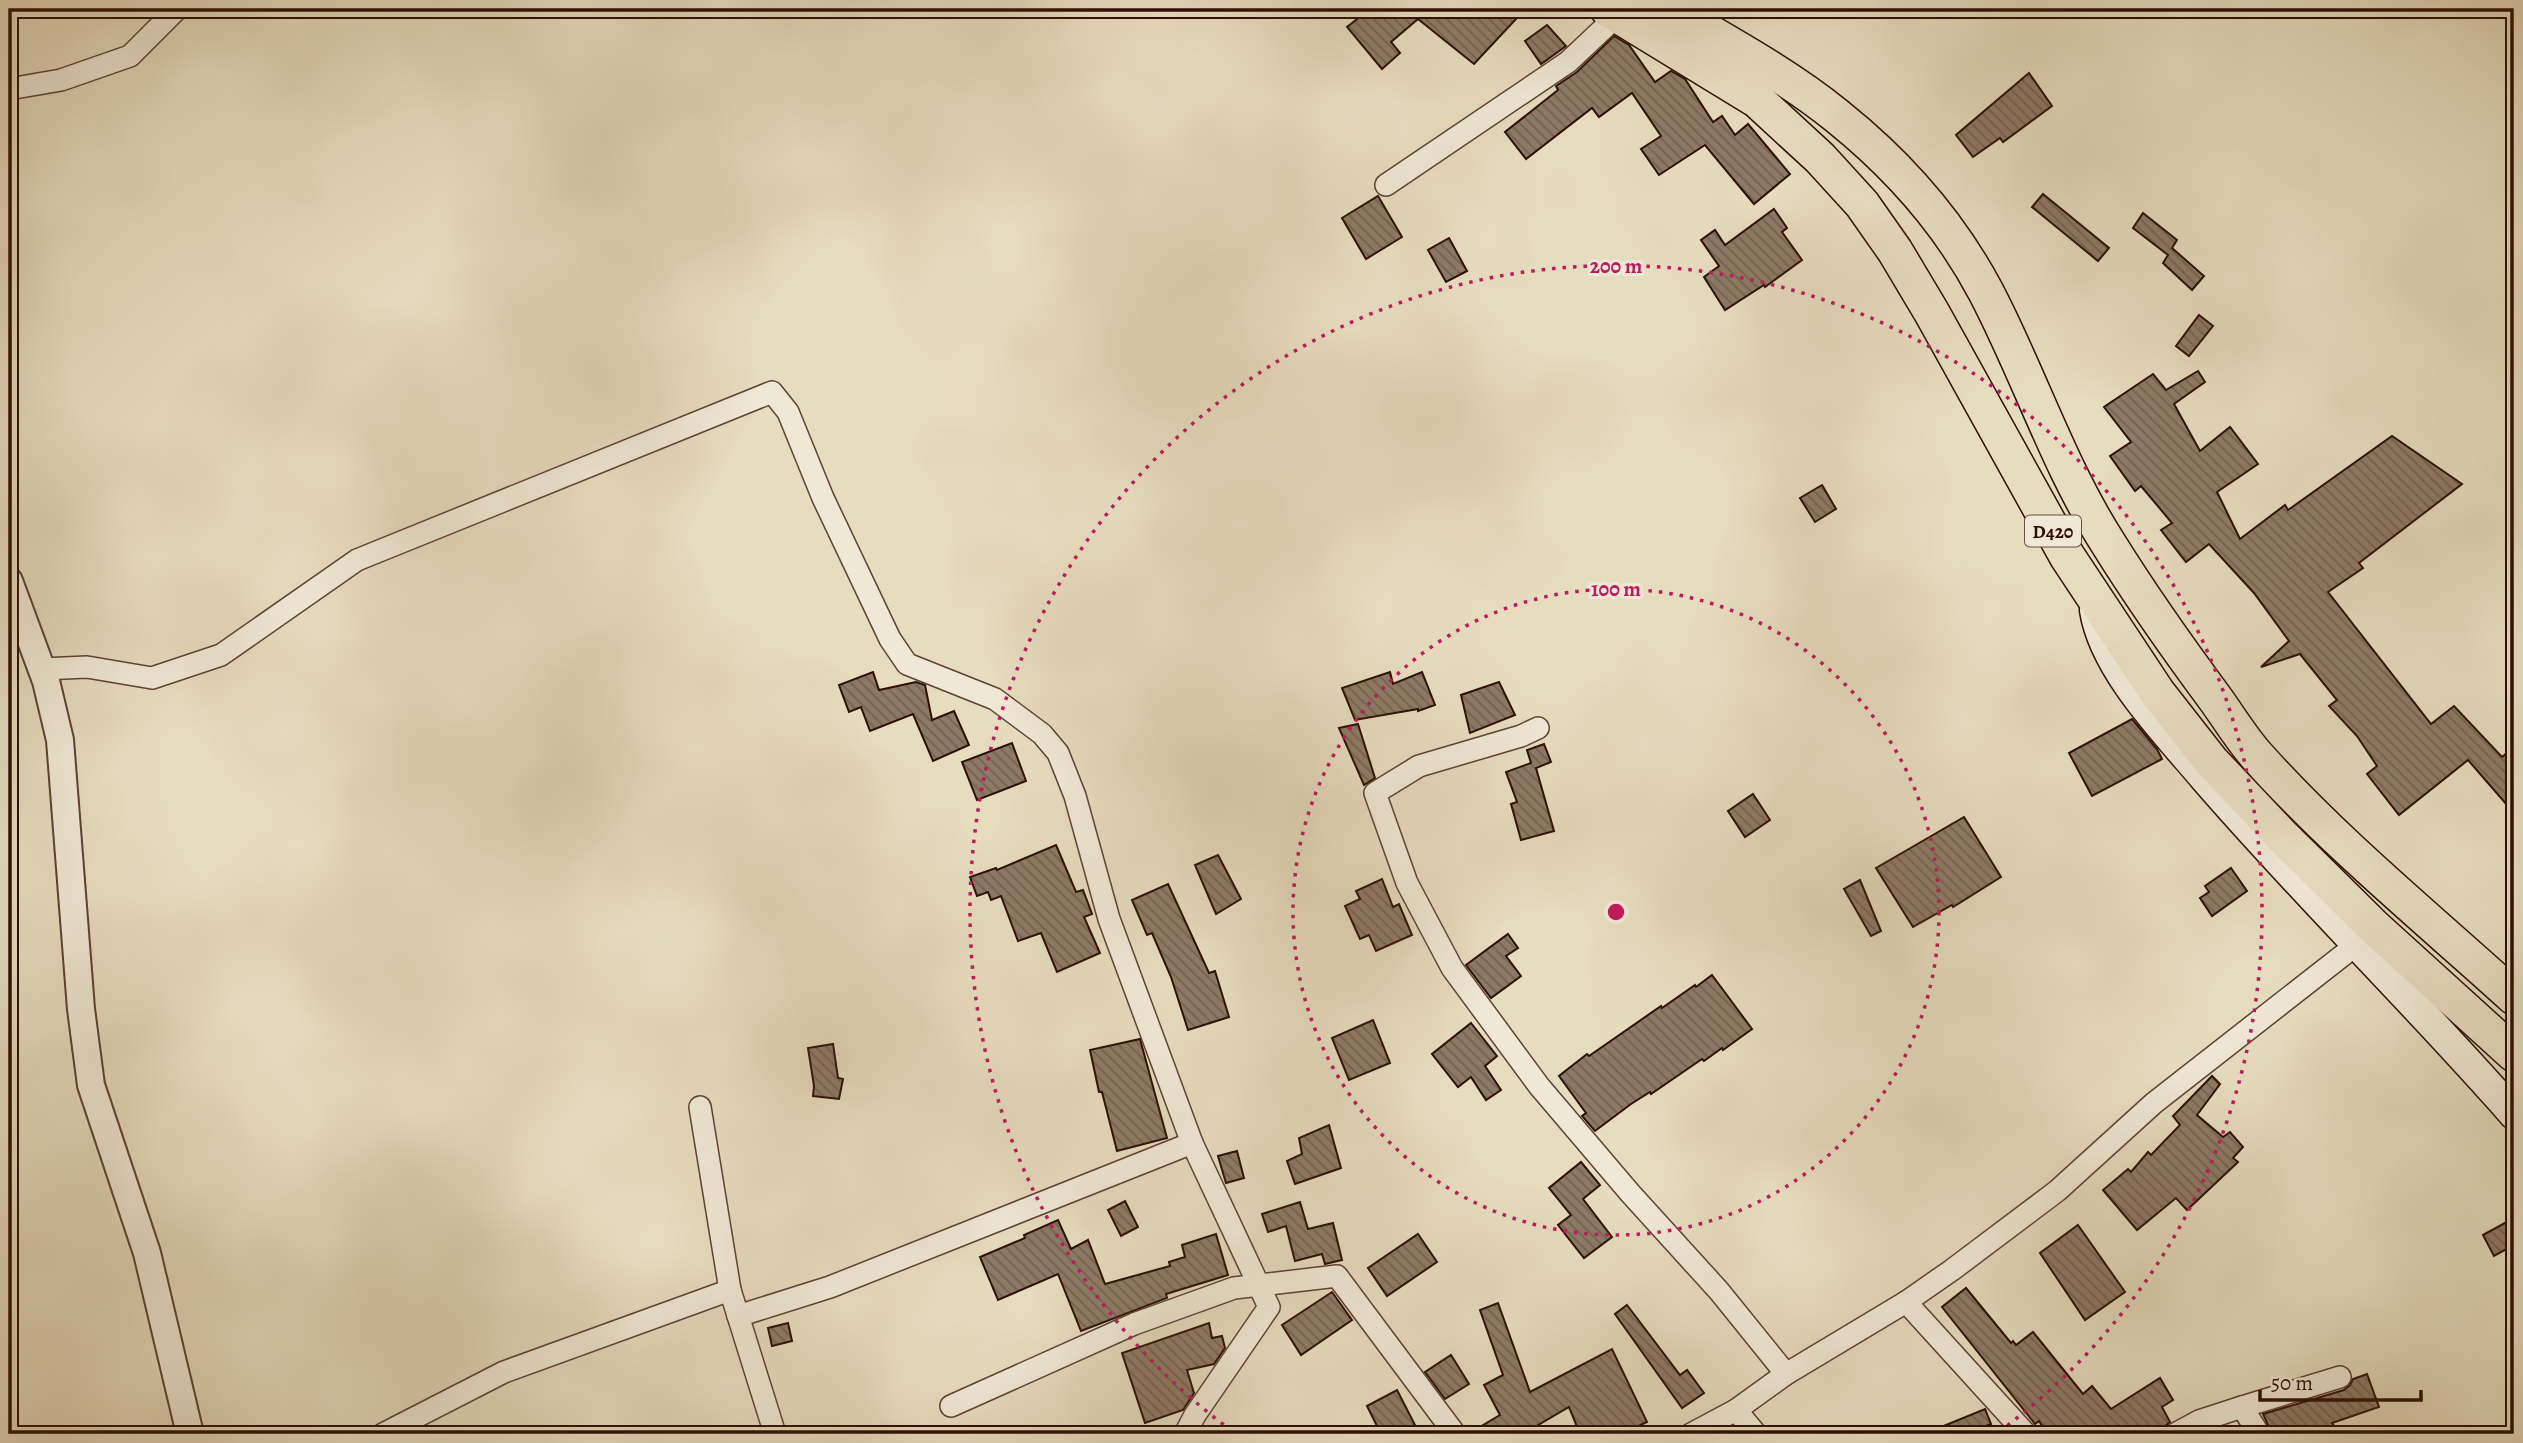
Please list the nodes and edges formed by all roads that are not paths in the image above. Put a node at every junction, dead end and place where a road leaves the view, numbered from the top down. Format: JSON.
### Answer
{"nodes":[{"id":1,"x":177,"y":9,"type":"edge"},
{"id":2,"x":1669,"y":9,"type":"edge"},
{"id":3,"x":1614,"y":11,"type":"edge"},
{"id":4,"x":9,"y":89,"type":"edge"},
{"id":5,"x":1386,"y":186,"type":"dead end"},
{"id":6,"x":9,"y":581,"type":"edge"},
{"id":7,"x":2093,"y":596,"type":"junction"},
{"id":8,"x":42,"y":669,"type":"junction"},
{"id":9,"x":1538,"y":728,"type":"dead end"},
{"id":10,"x":2356,"y":945,"type":"junction"},
{"id":11,"x":2514,"y":997,"type":"edge"},
{"id":12,"x":2514,"y":1054,"type":"edge"},
{"id":13,"x":700,"y":1107,"type":"dead end"},
{"id":14,"x":2514,"y":1114,"type":"edge"},
{"id":15,"x":1192,"y":1143,"type":"junction"},
{"id":16,"x":1258,"y":1283,"type":"junction"},
{"id":17,"x":730,"y":1290,"type":"junction"},
{"id":18,"x":1906,"y":1302,"type":"junction"},
{"id":19,"x":738,"y":1316,"type":"junction"},
{"id":20,"x":1786,"y":1374,"type":"junction"},
{"id":21,"x":2340,"y":1377,"type":"dead end"},
{"id":22,"x":951,"y":1406,"type":"dead end"},
{"id":23,"x":2242,"y":1407,"type":"junction"},
{"id":24,"x":1736,"y":1410,"type":"junction"},
{"id":25,"x":190,"y":1434,"type":"edge"},
{"id":26,"x":383,"y":1434,"type":"edge"},
{"id":27,"x":775,"y":1434,"type":"edge"},
{"id":28,"x":1185,"y":1434,"type":"edge"},
{"id":29,"x":1455,"y":1434,"type":"edge"},
{"id":30,"x":1691,"y":1434,"type":"edge"},
{"id":31,"x":1756,"y":1434,"type":"edge"},
{"id":32,"x":2026,"y":1434,"type":"edge"},
{"id":33,"x":2175,"y":1434,"type":"edge"},
{"id":34,"x":2259,"y":1434,"type":"edge"}],
"edges":[{"from":1,"to":4,"type":"street"},
{"from":2,"to":11,"type":"highway","number":"D420"},
{"from":3,"to":5,"type":"street"},
{"from":3,"to":7,"type":"highway","number":"D420"},
{"from":6,"to":8,"type":"street"},
{"from":7,"to":10,"type":"main road"},
{"from":7,"to":12,"type":"highway","number":"D420"},
{"from":8,"to":15,"type":"street"},
{"from":8,"to":25,"type":"street"},
{"from":9,"to":20,"type":"street"},
{"from":10,"to":14,"type":"main road"},
{"from":10,"to":18,"type":"street"},
{"from":13,"to":17,"type":"street"},
{"from":15,"to":16,"type":"street"},
{"from":15,"to":19,"type":"street"},
{"from":16,"to":22,"type":"street"},
{"from":16,"to":28,"type":"street"},
{"from":16,"to":29,"type":"street"},
{"from":17,"to":19,"type":"street"},
{"from":17,"to":26,"type":"street"},
{"from":18,"to":20,"type":"street"},
{"from":18,"to":32,"type":"street"},
{"from":19,"to":27,"type":"street"},
{"from":20,"to":24,"type":"street"},
{"from":21,"to":23,"type":"street"},
{"from":23,"to":33,"type":"street"},
{"from":23,"to":34,"type":"street"},
{"from":24,"to":30,"type":"street"},
{"from":24,"to":31,"type":"street"}]}
